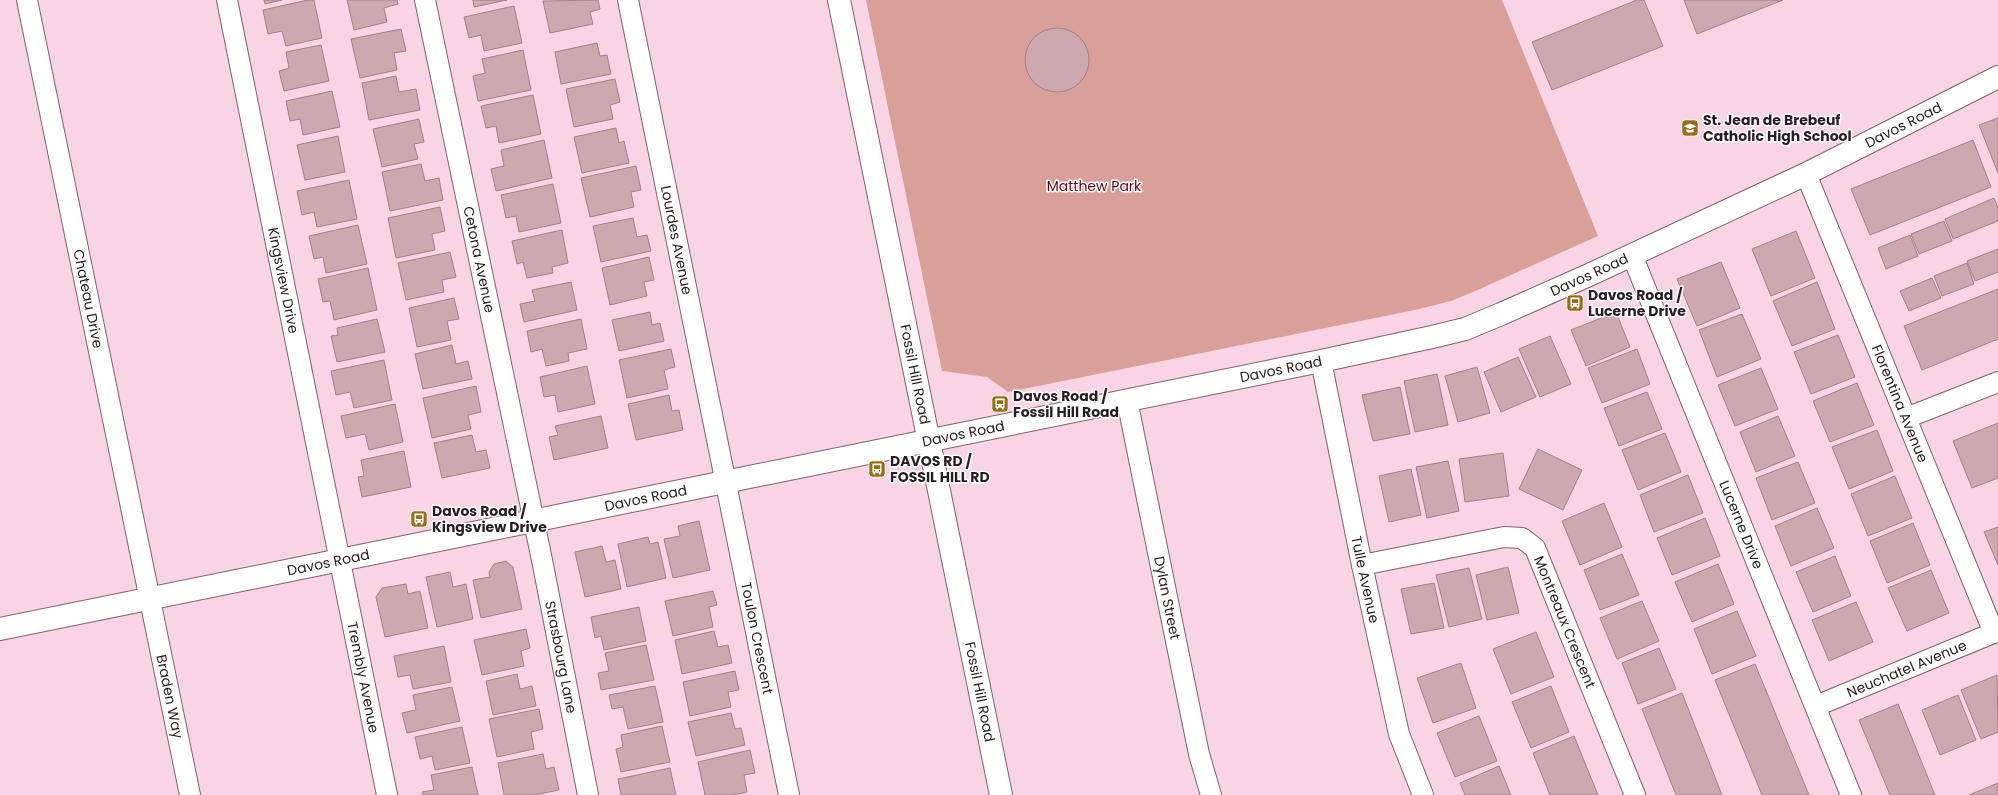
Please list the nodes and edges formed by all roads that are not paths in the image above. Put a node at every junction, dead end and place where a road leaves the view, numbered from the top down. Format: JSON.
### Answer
{"nodes":[{"id":1,"x":27,"y":0,"type":"edge"},
{"id":2,"x":227,"y":0,"type":"edge"},
{"id":3,"x":425,"y":0,"type":"edge"},
{"id":4,"x":628,"y":0,"type":"edge"},
{"id":5,"x":839,"y":0,"type":"edge"},
{"id":6,"x":1998,"y":77,"type":"edge"},
{"id":7,"x":1806,"y":174,"type":"junction"},
{"id":8,"x":1632,"y":255,"type":"junction"},
{"id":9,"x":1321,"y":361,"type":"junction"},
{"id":10,"x":1998,"y":382,"type":"edge"},
{"id":11,"x":1127,"y":400,"type":"junction"},
{"id":12,"x":1906,"y":418,"type":"junction"},
{"id":13,"x":929,"y":440,"type":"junction"},
{"id":14,"x":726,"y":481,"type":"junction"},
{"id":15,"x":534,"y":520,"type":"junction"},
{"id":16,"x":340,"y":560,"type":"junction"},
{"id":17,"x":1362,"y":566,"type":"junction"},
{"id":18,"x":149,"y":598,"type":"junction"},
{"id":19,"x":0,"y":629,"type":"edge"},
{"id":20,"x":1996,"y":632,"type":"edge"},
{"id":21,"x":1816,"y":706,"type":"junction"},
{"id":22,"x":190,"y":795,"type":"edge"},
{"id":23,"x":387,"y":795,"type":"edge"},
{"id":24,"x":588,"y":795,"type":"edge"},
{"id":25,"x":789,"y":795,"type":"edge"},
{"id":26,"x":1001,"y":795,"type":"edge"},
{"id":27,"x":1211,"y":795,"type":"edge"},
{"id":28,"x":1423,"y":795,"type":"edge"},
{"id":29,"x":1635,"y":795,"type":"edge"},
{"id":30,"x":1851,"y":795,"type":"edge"}],
"edges":[{"from":1,"to":18,"type":"street","name":"Chateau Drive"},
{"from":2,"to":16,"type":"street","name":"Kingsview Drive"},
{"from":3,"to":15,"type":"street","name":"Cetona Avenue"},
{"from":4,"to":14,"type":"street","name":"Lourdes Avenue"},
{"from":5,"to":13,"type":"street","name":"Fossil Hill Road"},
{"from":6,"to":7,"type":"street","name":"Davos Road"},
{"from":7,"to":8,"type":"street","name":"Davos Road"},
{"from":7,"to":12,"type":"street","name":"Florentina Avenue"},
{"from":8,"to":9,"type":"street","name":"Davos Road"},
{"from":8,"to":21,"type":"street","name":"Lucerne Drive"},
{"from":9,"to":11,"type":"street","name":"Davos Road"},
{"from":9,"to":17,"type":"street","name":"Tulle Avenue"},
{"from":10,"to":12,"type":"street"},
{"from":11,"to":13,"type":"street","name":"Davos Road"},
{"from":11,"to":27,"type":"street","name":"Dylan Street"},
{"from":12,"to":20,"type":"street","name":"Florentina Avenue"},
{"from":13,"to":14,"type":"street","name":"Davos Road"},
{"from":13,"to":26,"type":"street","name":"Fossil Hill Road"},
{"from":14,"to":15,"type":"street","name":"Davos Road"},
{"from":14,"to":25,"type":"street","name":"Toulon Crescent"},
{"from":15,"to":16,"type":"street","name":"Davos Road"},
{"from":15,"to":24,"type":"street","name":"Strasbourg Lane"},
{"from":16,"to":18,"type":"street","name":"Davos Road"},
{"from":16,"to":23,"type":"street","name":"Trembly Avenue"},
{"from":17,"to":28,"type":"street","name":"Tulle Avenue"},
{"from":17,"to":29,"type":"street","name":"Montreaux Crescent"},
{"from":18,"to":19,"type":"street","name":"Davos Road"},
{"from":18,"to":22,"type":"street","name":"Braden Way"},
{"from":20,"to":21,"type":"street","name":"Neuchatel Avenue"},
{"from":21,"to":30,"type":"street","name":"Lucerne Drive"}]}
